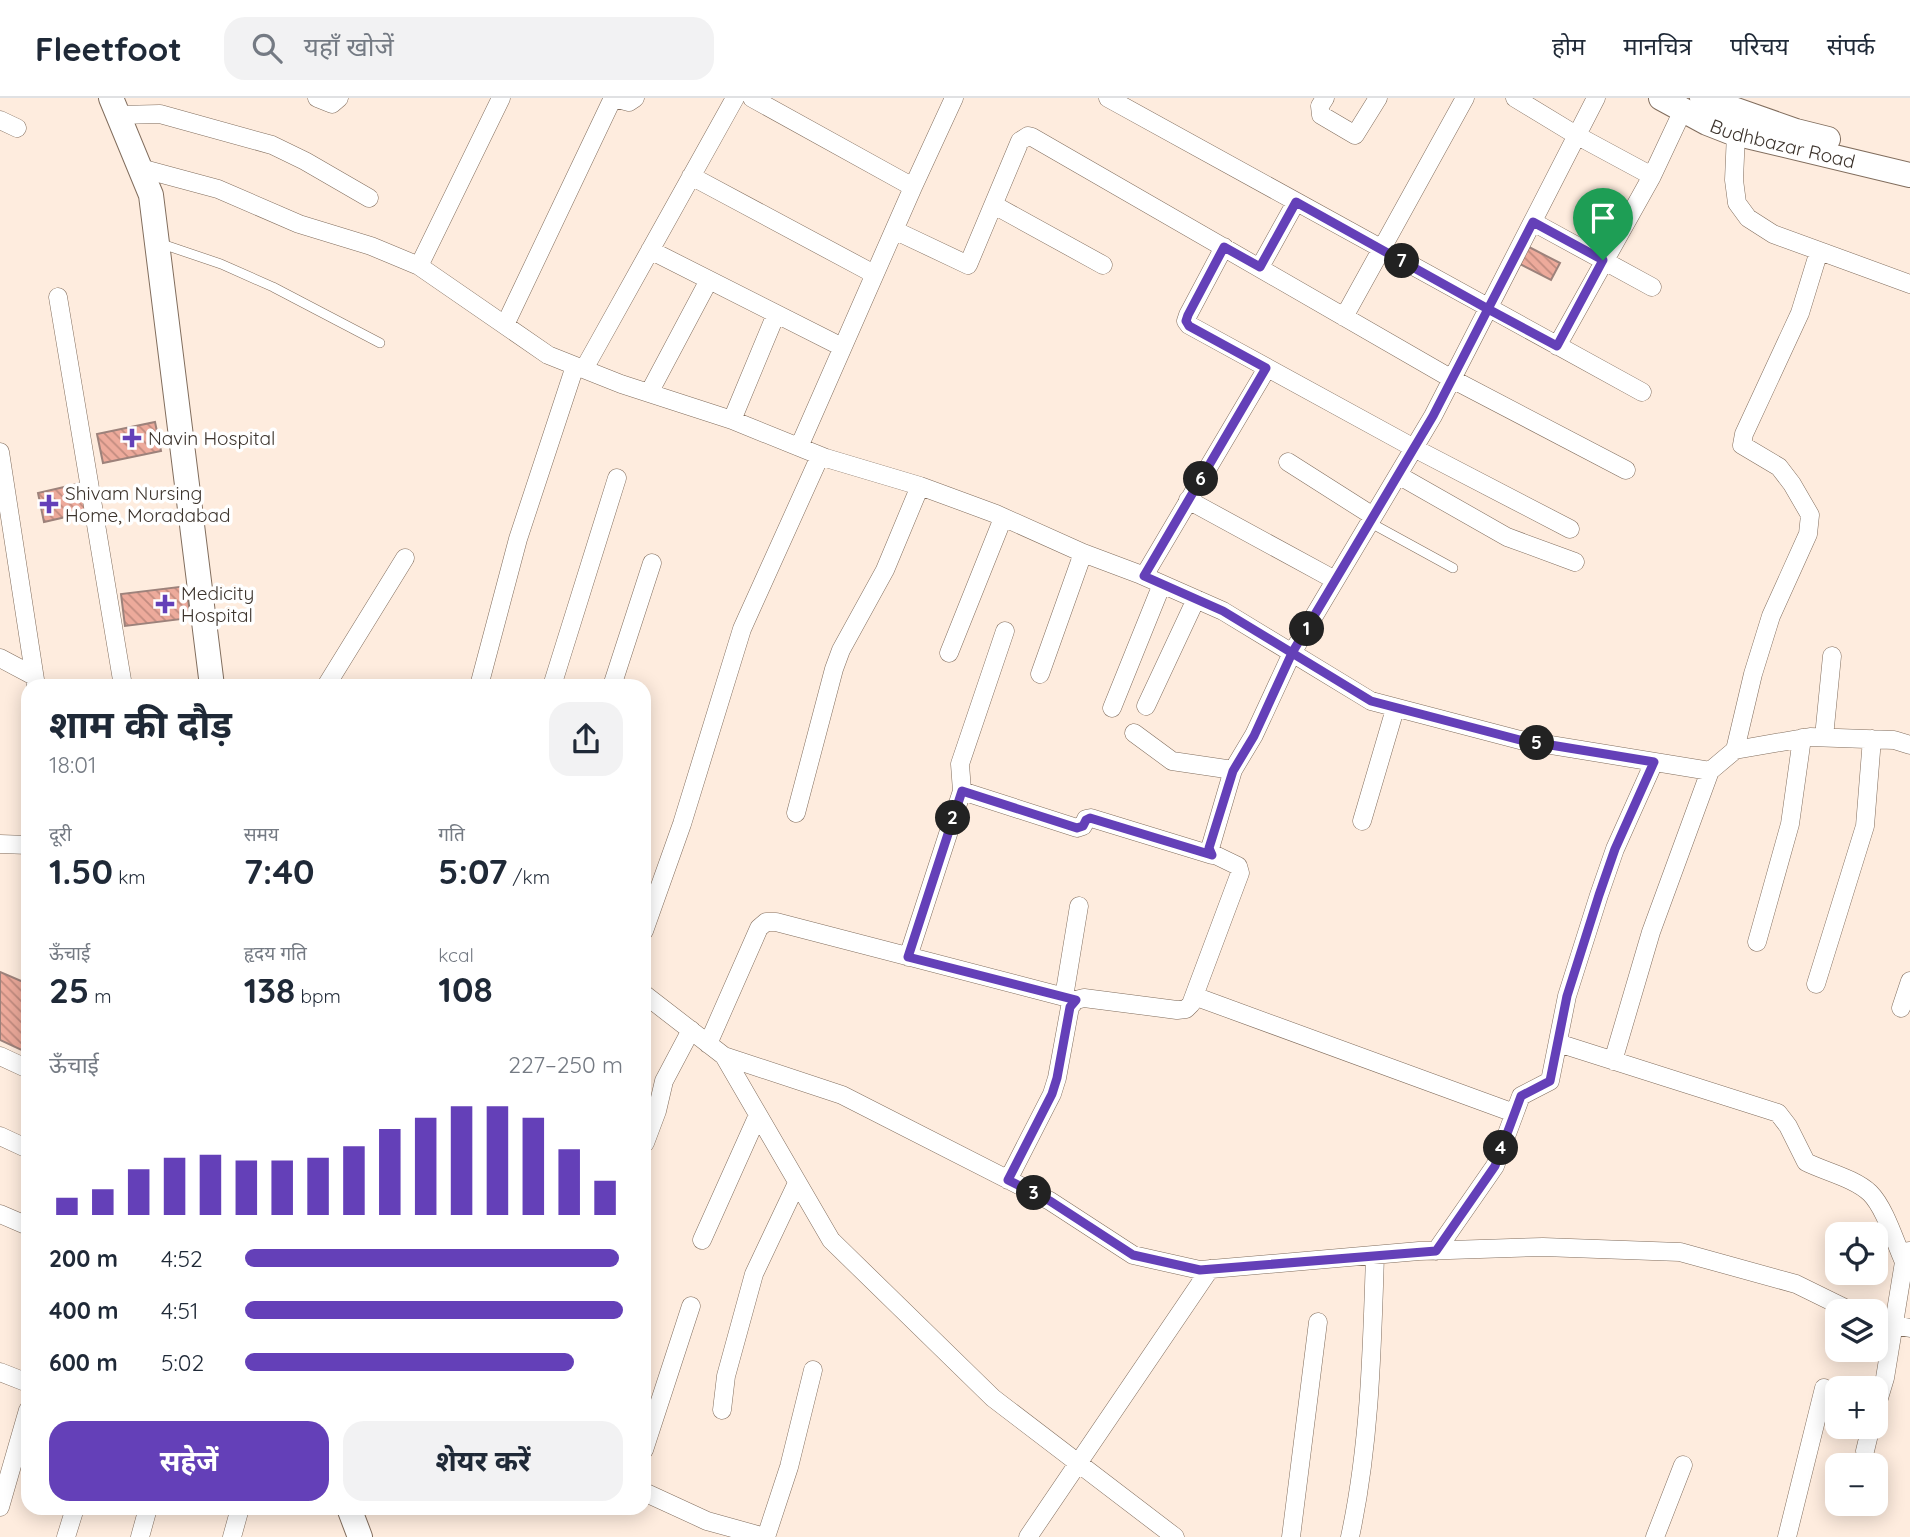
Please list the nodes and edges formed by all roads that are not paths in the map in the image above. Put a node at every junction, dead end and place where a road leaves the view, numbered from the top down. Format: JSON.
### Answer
{"nodes":[{"id":1,"x":317,"y":98,"type":"edge"},
{"id":2,"x":339,"y":98,"type":"edge"},
{"id":3,"x":501,"y":98,"type":"edge"},
{"id":4,"x":635,"y":98,"type":"edge"},
{"id":5,"x":735,"y":98,"type":"edge"},
{"id":6,"x":752,"y":98,"type":"edge"},
{"id":7,"x":954,"y":98,"type":"edge"},
{"id":8,"x":1108,"y":98,"type":"edge"},
{"id":9,"x":1325,"y":98,"type":"edge"},
{"id":10,"x":1378,"y":98,"type":"edge"},
{"id":11,"x":1465,"y":98,"type":"edge"},
{"id":12,"x":1515,"y":98,"type":"edge"},
{"id":13,"x":1596,"y":98,"type":"edge"},
{"id":14,"x":1661,"y":98,"type":"edge"},
{"id":15,"x":613,"y":99,"type":"edge"},
{"id":16,"x":114,"y":106,"type":"edge"},
{"id":17,"x":1697,"y":107,"type":"edge"},
{"id":18,"x":0,"y":120,"type":"edge"},
{"id":19,"x":17,"y":128,"type":"dead end"},
{"id":20,"x":1736,"y":133,"type":"junction"},
{"id":21,"x":1576,"y":135,"type":"junction"},
{"id":22,"x":1910,"y":159,"type":"edge"},
{"id":23,"x":140,"y":168,"type":"junction"},
{"id":24,"x":1910,"y":175,"type":"edge"},
{"id":25,"x":691,"y":176,"type":"junction"},
{"id":26,"x":1651,"y":176,"type":"junction"},
{"id":27,"x":913,"y":187,"type":"junction"},
{"id":28,"x":369,"y":198,"type":"dead end"},
{"id":29,"x":1296,"y":202,"type":"junction"},
{"id":30,"x":994,"y":205,"type":"junction"},
{"id":31,"x":1533,"y":222,"type":"junction"},
{"id":32,"x":894,"y":230,"type":"junction"},
{"id":33,"x":157,"y":243,"type":"junction"},
{"id":34,"x":1224,"y":247,"type":"junction"},
{"id":35,"x":650,"y":250,"type":"junction"},
{"id":36,"x":1382,"y":250,"type":"junction"},
{"id":37,"x":1819,"y":251,"type":"junction"},
{"id":38,"x":1603,"y":260,"type":"junction"},
{"id":39,"x":1103,"y":265,"type":"dead end"},
{"id":40,"x":419,"y":266,"type":"junction"},
{"id":41,"x":1260,"y":267,"type":"junction"},
{"id":42,"x":874,"y":274,"type":"junction"},
{"id":43,"x":709,"y":280,"type":"junction"},
{"id":44,"x":1910,"y":284,"type":"edge"},
{"id":45,"x":1652,"y":287,"type":"dead end"},
{"id":46,"x":58,"y":297,"type":"dead end"},
{"id":47,"x":1488,"y":309,"type":"junction"},
{"id":48,"x":776,"y":314,"type":"junction"},
{"id":49,"x":1344,"y":317,"type":"junction"},
{"id":50,"x":505,"y":325,"type":"junction"},
{"id":51,"x":380,"y":343,"type":"dead end"},
{"id":52,"x":1557,"y":346,"type":"junction"},
{"id":53,"x":842,"y":347,"type":"junction"},
{"id":54,"x":579,"y":368,"type":"junction"},
{"id":55,"x":1266,"y":368,"type":"junction"},
{"id":56,"x":1452,"y":379,"type":"junction"},
{"id":57,"x":1642,"y":392,"type":"dead end"},
{"id":58,"x":649,"y":394,"type":"junction"},
{"id":59,"x":732,"y":420,"type":"junction"},
{"id":60,"x":799,"y":447,"type":"junction"},
{"id":61,"x":1414,"y":448,"type":"junction"},
{"id":62,"x":0,"y":452,"type":"edge"},
{"id":63,"x":820,"y":456,"type":"junction"},
{"id":64,"x":1287,"y":462,"type":"dead end"},
{"id":65,"x":1626,"y":470,"type":"dead end"},
{"id":66,"x":1398,"y":475,"type":"junction"},
{"id":67,"x":617,"y":478,"type":"dead end"},
{"id":68,"x":920,"y":486,"type":"junction"},
{"id":69,"x":1188,"y":500,"type":"junction"},
{"id":70,"x":1003,"y":518,"type":"junction"},
{"id":71,"x":1371,"y":519,"type":"junction"},
{"id":72,"x":1570,"y":529,"type":"dead end"},
{"id":73,"x":1083,"y":553,"type":"junction"},
{"id":74,"x":405,"y":558,"type":"dead end"},
{"id":75,"x":1575,"y":562,"type":"dead end"},
{"id":76,"x":652,"y":563,"type":"dead end"},
{"id":77,"x":1453,"y":568,"type":"dead end"},
{"id":78,"x":1144,"y":576,"type":"junction"},
{"id":79,"x":1335,"y":580,"type":"junction"},
{"id":80,"x":1162,"y":584,"type":"junction"},
{"id":81,"x":1196,"y":599,"type":"junction"},
{"id":82,"x":1005,"y":631,"type":"dead end"},
{"id":83,"x":949,"y":653,"type":"dead end"},
{"id":84,"x":1292,"y":653,"type":"junction"},
{"id":85,"x":1832,"y":656,"type":"dead end"},
{"id":86,"x":0,"y":658,"type":"edge"},
{"id":87,"x":1040,"y":674,"type":"dead end"},
{"id":88,"x":32,"y":679,"type":"edge"},
{"id":89,"x":35,"y":679,"type":"edge"},
{"id":90,"x":122,"y":679,"type":"edge"},
{"id":91,"x":211,"y":679,"type":"edge"},
{"id":92,"x":331,"y":679,"type":"edge"},
{"id":93,"x":481,"y":679,"type":"edge"},
{"id":94,"x":554,"y":679,"type":"edge"},
{"id":95,"x":614,"y":679,"type":"edge"},
{"id":96,"x":1146,"y":706,"type":"dead end"},
{"id":97,"x":1112,"y":708,"type":"dead end"},
{"id":98,"x":1395,"y":709,"type":"junction"},
{"id":99,"x":1134,"y":733,"type":"dead end"},
{"id":100,"x":1824,"y":737,"type":"junction"},
{"id":101,"x":1802,"y":738,"type":"junction"},
{"id":102,"x":1872,"y":739,"type":"junction"},
{"id":103,"x":1910,"y":745,"type":"edge"},
{"id":104,"x":1735,"y":750,"type":"junction"},
{"id":105,"x":1654,"y":762,"type":"junction"},
{"id":106,"x":1233,"y":771,"type":"junction"},
{"id":107,"x":1710,"y":771,"type":"junction"},
{"id":108,"x":962,"y":791,"type":"junction"},
{"id":109,"x":796,"y":813,"type":"dead end"},
{"id":110,"x":1362,"y":821,"type":"dead end"},
{"id":111,"x":0,"y":844,"type":"edge"},
{"id":112,"x":21,"y":845,"type":"edge"},
{"id":113,"x":1212,"y":855,"type":"junction"},
{"id":114,"x":1079,"y":906,"type":"dead end"},
{"id":115,"x":651,"y":911,"type":"edge"},
{"id":116,"x":1757,"y":942,"type":"dead end"},
{"id":117,"x":908,"y":957,"type":"junction"},
{"id":118,"x":1910,"y":981,"type":"edge"},
{"id":119,"x":1816,"y":984,"type":"dead end"},
{"id":120,"x":1194,"y":996,"type":"junction"},
{"id":121,"x":651,"y":999,"type":"edge"},
{"id":122,"x":1070,"y":999,"type":"junction"},
{"id":123,"x":1901,"y":1008,"type":"dead end"},
{"id":124,"x":691,"y":1030,"type":"junction"},
{"id":125,"x":708,"y":1044,"type":"junction"},
{"id":126,"x":1558,"y":1044,"type":"junction"},
{"id":127,"x":0,"y":1056,"type":"edge"},
{"id":128,"x":724,"y":1056,"type":"junction"},
{"id":129,"x":1613,"y":1061,"type":"junction"},
{"id":130,"x":21,"y":1066,"type":"edge"},
{"id":131,"x":1514,"y":1112,"type":"junction"},
{"id":132,"x":758,"y":1115,"type":"junction"},
{"id":133,"x":651,"y":1127,"type":"edge"},
{"id":134,"x":0,"y":1136,"type":"edge"},
{"id":135,"x":21,"y":1146,"type":"edge"},
{"id":136,"x":1008,"y":1180,"type":"junction"},
{"id":137,"x":797,"y":1183,"type":"junction"},
{"id":138,"x":0,"y":1214,"type":"edge"},
{"id":139,"x":21,"y":1223,"type":"edge"},
{"id":140,"x":702,"y":1240,"type":"dead end"},
{"id":141,"x":1436,"y":1251,"type":"junction"},
{"id":142,"x":1376,"y":1255,"type":"junction"},
{"id":143,"x":1907,"y":1255,"type":"edge"},
{"id":144,"x":1210,"y":1269,"type":"junction"},
{"id":145,"x":1827,"y":1299,"type":"edge"},
{"id":146,"x":691,"y":1306,"type":"dead end"},
{"id":147,"x":1318,"y":1322,"type":"dead end"},
{"id":148,"x":1893,"y":1325,"type":"edge"},
{"id":149,"x":813,"y":1370,"type":"dead end"},
{"id":150,"x":0,"y":1372,"type":"edge"},
{"id":151,"x":1885,"y":1376,"type":"edge"},
{"id":152,"x":21,"y":1380,"type":"edge"},
{"id":153,"x":1824,"y":1388,"type":"dead end"},
{"id":154,"x":722,"y":1410,"type":"dead end"},
{"id":155,"x":651,"y":1429,"type":"edge"},
{"id":156,"x":21,"y":1434,"type":"edge"},
{"id":157,"x":1868,"y":1439,"type":"edge"},
{"id":158,"x":1865,"y":1451,"type":"dead end"},
{"id":159,"x":1079,"y":1463,"type":"junction"},
{"id":160,"x":1683,"y":1465,"type":"dead end"},
{"id":161,"x":651,"y":1495,"type":"edge"},
{"id":162,"x":0,"y":1507,"type":"edge"},
{"id":163,"x":73,"y":1515,"type":"edge"},
{"id":164,"x":146,"y":1515,"type":"edge"},
{"id":165,"x":238,"y":1515,"type":"edge"},
{"id":166,"x":352,"y":1515,"type":"edge"},
{"id":167,"x":66,"y":1537,"type":"edge"},
{"id":168,"x":140,"y":1537,"type":"edge"},
{"id":169,"x":232,"y":1537,"type":"edge"},
{"id":170,"x":360,"y":1537,"type":"edge"},
{"id":171,"x":766,"y":1537,"type":"edge"},
{"id":172,"x":1028,"y":1537,"type":"edge"},
{"id":173,"x":1175,"y":1537,"type":"edge"},
{"id":174,"x":1291,"y":1537,"type":"edge"},
{"id":175,"x":1350,"y":1537,"type":"edge"},
{"id":176,"x":1655,"y":1537,"type":"edge"},
{"id":177,"x":1787,"y":1537,"type":"edge"}],
"edges":[{"from":1,"to":2,"type":"street"},
{"from":3,"to":40,"type":"street"},
{"from":4,"to":15,"type":"street"},
{"from":5,"to":25,"type":"street"},
{"from":6,"to":27,"type":"street"},
{"from":7,"to":27,"type":"street"},
{"from":8,"to":29,"type":"street"},
{"from":9,"to":10,"type":"street"},
{"from":11,"to":36,"type":"street"},
{"from":12,"to":21,"type":"street"},
{"from":13,"to":21,"type":"street"},
{"from":14,"to":17,"type":"main road","name":"Budhbazar Road"},
{"from":15,"to":50,"type":"street"},
{"from":16,"to":23,"type":"main road"},
{"from":16,"to":28,"type":"street"},
{"from":17,"to":20,"type":"main road","name":"Budhbazar Road"},
{"from":17,"to":22,"type":"main road","name":"Budhbazar Road"},
{"from":17,"to":26,"type":"street"},
{"from":18,"to":19,"type":"street"},
{"from":20,"to":24,"type":"main road","name":"Budhbazar Road"},
{"from":20,"to":37,"type":"street"},
{"from":21,"to":26,"type":"street"},
{"from":21,"to":31,"type":"street"},
{"from":23,"to":33,"type":"main road"},
{"from":23,"to":40,"type":"street"},
{"from":25,"to":35,"type":"street"},
{"from":25,"to":42,"type":"street"},
{"from":26,"to":38,"type":"street"},
{"from":27,"to":32,"type":"street"},
{"from":29,"to":36,"type":"street"},
{"from":29,"to":41,"type":"street"},
{"from":30,"to":32,"type":"street"},
{"from":30,"to":34,"type":"street"},
{"from":30,"to":39,"type":"street"},
{"from":31,"to":38,"type":"street"},
{"from":31,"to":47,"type":"street"},
{"from":32,"to":42,"type":"street"},
{"from":33,"to":51,"type":"lane"},
{"from":33,"to":91,"type":"main road"},
{"from":34,"to":41,"type":"street"},
{"from":34,"to":55,"type":"street"},
{"from":35,"to":43,"type":"street"},
{"from":35,"to":54,"type":"street"},
{"from":36,"to":47,"type":"street"},
{"from":36,"to":49,"type":"street"},
{"from":37,"to":44,"type":"street"},
{"from":37,"to":104,"type":"street"},
{"from":38,"to":45,"type":"street"},
{"from":38,"to":52,"type":"street"},
{"from":40,"to":50,"type":"street"},
{"from":41,"to":49,"type":"street"},
{"from":42,"to":53,"type":"street"},
{"from":43,"to":48,"type":"street"},
{"from":43,"to":58,"type":"street"},
{"from":46,"to":90,"type":"street"},
{"from":47,"to":52,"type":"street"},
{"from":47,"to":56,"type":"street"},
{"from":48,"to":53,"type":"street"},
{"from":48,"to":59,"type":"street"},
{"from":49,"to":56,"type":"street"},
{"from":50,"to":54,"type":"street"},
{"from":52,"to":57,"type":"street"},
{"from":53,"to":60,"type":"street"},
{"from":54,"to":58,"type":"street"},
{"from":54,"to":93,"type":"street"},
{"from":55,"to":61,"type":"street"},
{"from":55,"to":69,"type":"street"},
{"from":56,"to":61,"type":"street"},
{"from":56,"to":65,"type":"street"},
{"from":58,"to":59,"type":"street"},
{"from":59,"to":60,"type":"street"},
{"from":60,"to":63,"type":"street"},
{"from":61,"to":66,"type":"street"},
{"from":61,"to":72,"type":"street"},
{"from":62,"to":89,"type":"street"},
{"from":63,"to":68,"type":"street"},
{"from":63,"to":115,"type":"street"},
{"from":64,"to":71,"type":"street"},
{"from":66,"to":71,"type":"street"},
{"from":66,"to":75,"type":"street"},
{"from":67,"to":94,"type":"street"},
{"from":68,"to":70,"type":"street"},
{"from":68,"to":109,"type":"street"},
{"from":69,"to":78,"type":"street"},
{"from":69,"to":79,"type":"street"},
{"from":70,"to":73,"type":"street"},
{"from":70,"to":83,"type":"street"},
{"from":71,"to":77,"type":"lane"},
{"from":71,"to":79,"type":"street"},
{"from":73,"to":78,"type":"street"},
{"from":73,"to":87,"type":"street"},
{"from":74,"to":92,"type":"street"},
{"from":76,"to":95,"type":"street"},
{"from":78,"to":80,"type":"street"},
{"from":79,"to":84,"type":"street"},
{"from":80,"to":81,"type":"street"},
{"from":80,"to":97,"type":"street"},
{"from":81,"to":84,"type":"street"},
{"from":81,"to":96,"type":"street"},
{"from":82,"to":108,"type":"street"},
{"from":84,"to":98,"type":"street"},
{"from":84,"to":106,"type":"street"},
{"from":85,"to":100,"type":"street"},
{"from":86,"to":88,"type":"street"},
{"from":98,"to":105,"type":"street"},
{"from":98,"to":110,"type":"street"},
{"from":99,"to":106,"type":"street"},
{"from":100,"to":101,"type":"street"},
{"from":100,"to":102,"type":"street"},
{"from":101,"to":104,"type":"street"},
{"from":101,"to":116,"type":"street"},
{"from":102,"to":103,"type":"street"},
{"from":102,"to":119,"type":"street"},
{"from":104,"to":107,"type":"street"},
{"from":105,"to":107,"type":"street"},
{"from":105,"to":126,"type":"street"},
{"from":106,"to":113,"type":"street"},
{"from":107,"to":129,"type":"street"},
{"from":108,"to":113,"type":"street"},
{"from":108,"to":117,"type":"street"},
{"from":111,"to":112,"type":"street"},
{"from":113,"to":120,"type":"street"},
{"from":114,"to":122,"type":"street"},
{"from":117,"to":122,"type":"street"},
{"from":117,"to":125,"type":"street"},
{"from":118,"to":123,"type":"street"},
{"from":120,"to":122,"type":"street"},
{"from":120,"to":131,"type":"street"},
{"from":121,"to":124,"type":"street"},
{"from":122,"to":136,"type":"street"},
{"from":124,"to":125,"type":"street"},
{"from":124,"to":133,"type":"street"},
{"from":125,"to":128,"type":"street"},
{"from":126,"to":129,"type":"street"},
{"from":126,"to":131,"type":"street"},
{"from":127,"to":130,"type":"street"},
{"from":128,"to":132,"type":"street"},
{"from":128,"to":136,"type":"street"},
{"from":129,"to":143,"type":"street"},
{"from":131,"to":141,"type":"street"},
{"from":132,"to":137,"type":"street"},
{"from":132,"to":140,"type":"street"},
{"from":134,"to":135,"type":"street"},
{"from":136,"to":144,"type":"street"},
{"from":137,"to":154,"type":"street"},
{"from":137,"to":159,"type":"street"},
{"from":138,"to":139,"type":"street"},
{"from":141,"to":142,"type":"street"},
{"from":141,"to":145,"type":"street"},
{"from":142,"to":144,"type":"street"},
{"from":142,"to":175,"type":"street"},
{"from":143,"to":148,"type":"street"},
{"from":144,"to":159,"type":"street"},
{"from":146,"to":155,"type":"street"},
{"from":147,"to":174,"type":"street"},
{"from":148,"to":151,"type":"street"},
{"from":149,"to":171,"type":"street"},
{"from":150,"to":152,"type":"street"},
{"from":153,"to":177,"type":"street"},
{"from":156,"to":162,"type":"street"},
{"from":157,"to":158,"type":"street"},
{"from":159,"to":172,"type":"street"},
{"from":159,"to":173,"type":"street"},
{"from":160,"to":176,"type":"street"},
{"from":161,"to":171,"type":"street"},
{"from":163,"to":167,"type":"street"},
{"from":164,"to":168,"type":"street"},
{"from":165,"to":169,"type":"street"},
{"from":166,"to":170,"type":"main road"}]}
